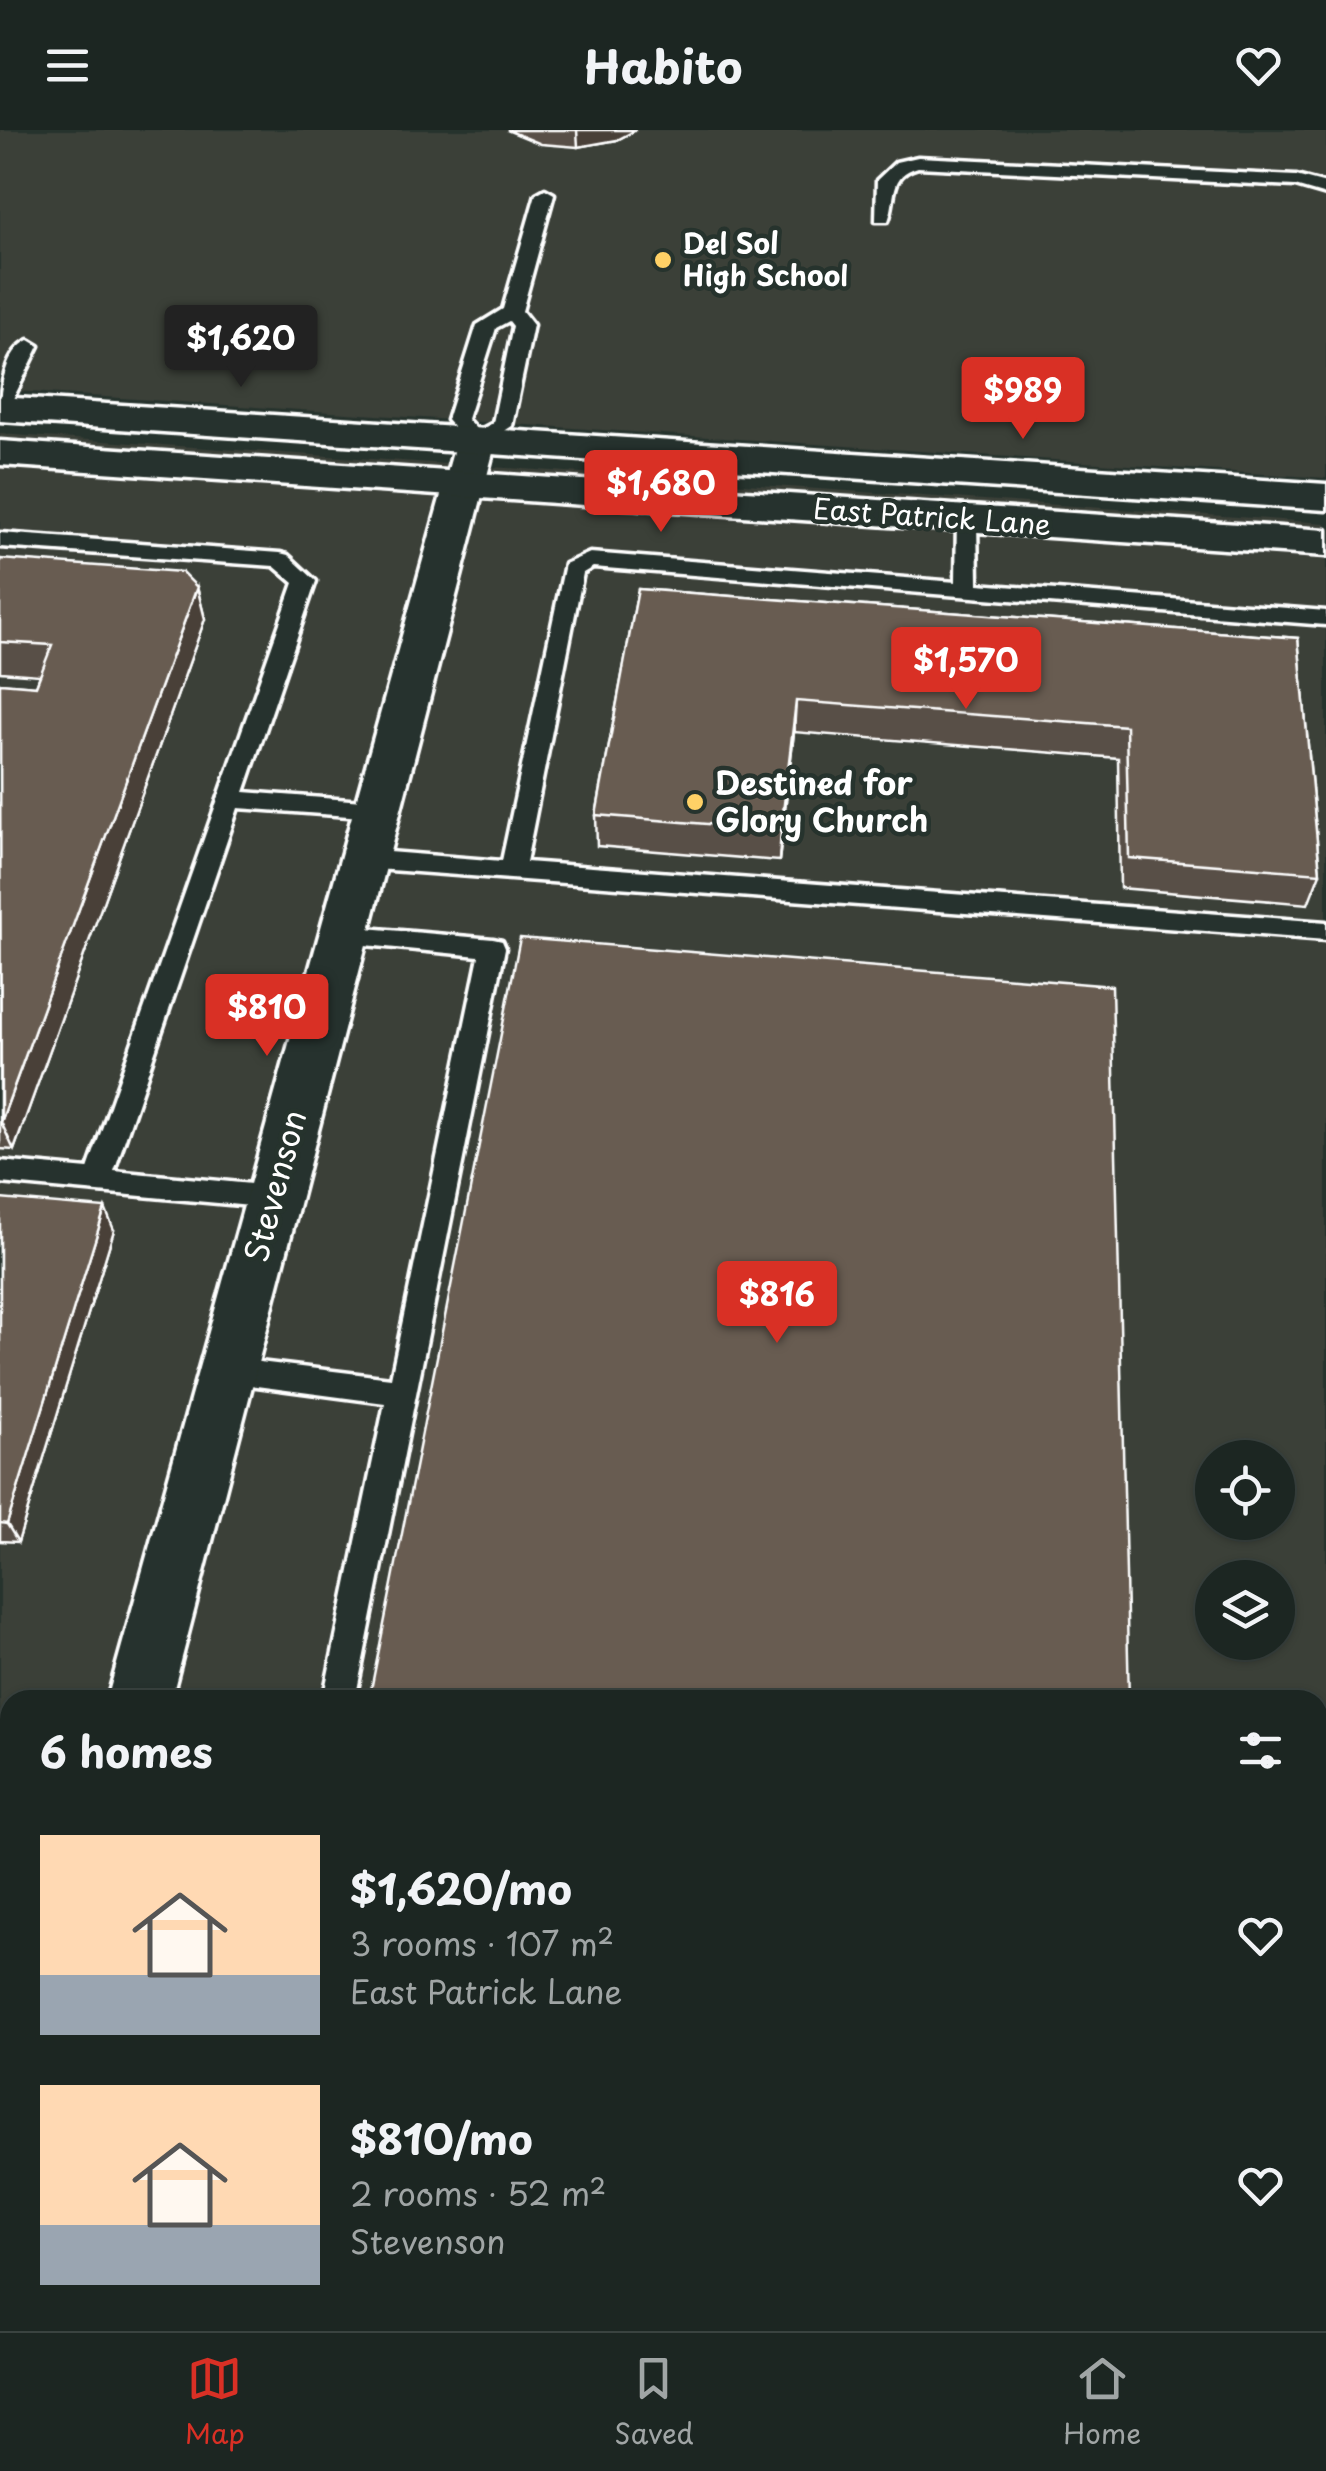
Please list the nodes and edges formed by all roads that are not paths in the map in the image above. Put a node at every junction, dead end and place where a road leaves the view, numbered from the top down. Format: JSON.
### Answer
{"nodes":[{"id":1,"x":1326,"y":190,"type":"edge"},
{"id":2,"x":545,"y":194,"type":"dead end"},
{"id":3,"x":882,"y":217,"type":"dead end"},
{"id":4,"x":512,"y":312,"type":"junction"},
{"id":5,"x":29,"y":346,"type":"dead end"},
{"id":6,"x":0,"y":407,"type":"edge"},
{"id":7,"x":0,"y":453,"type":"edge"},
{"id":8,"x":470,"y":463,"type":"junction"},
{"id":9,"x":1326,"y":498,"type":"edge"},
{"id":10,"x":967,"y":519,"type":"junction"},
{"id":11,"x":0,"y":540,"type":"edge"},
{"id":12,"x":1326,"y":543,"type":"edge"},
{"id":13,"x":967,"y":590,"type":"junction"},
{"id":14,"x":1326,"y":618,"type":"edge"},
{"id":15,"x":230,"y":799,"type":"junction"},
{"id":16,"x":376,"y":810,"type":"junction"},
{"id":17,"x":363,"y":859,"type":"junction"},
{"id":18,"x":512,"y":870,"type":"junction"},
{"id":19,"x":1326,"y":931,"type":"edge"},
{"id":20,"x":343,"y":935,"type":"junction"},
{"id":21,"x":0,"y":1172,"type":"edge"},
{"id":22,"x":97,"y":1181,"type":"junction"},
{"id":23,"x":273,"y":1197,"type":"junction"},
{"id":24,"x":227,"y":1370,"type":"junction"},
{"id":25,"x":401,"y":1392,"type":"junction"},
{"id":26,"x":142,"y":1690,"type":"edge"},
{"id":27,"x":341,"y":1690,"type":"edge"}],
"edges":[{"from":1,"to":3,"type":"lane"},
{"from":2,"to":4,"type":"lane"},
{"from":4,"to":8,"type":"lane"},
{"from":4,"to":8,"type":"lane"},
{"from":5,"to":6,"type":"lane"},
{"from":6,"to":8,"type":"main road","name":"East Patrick Lane"},
{"from":7,"to":8,"type":"main road","name":"East Patrick Lane"},
{"from":8,"to":9,"type":"main road","name":"East Patrick Lane"},
{"from":8,"to":10,"type":"main road","name":"East Patrick Lane"},
{"from":8,"to":16,"type":"main road","name":"Stevenson"},
{"from":10,"to":12,"type":"main road","name":"East Patrick Lane"},
{"from":10,"to":13,"type":"lane"},
{"from":11,"to":15,"type":"lane"},
{"from":13,"to":14,"type":"lane"},
{"from":13,"to":18,"type":"lane"},
{"from":15,"to":16,"type":"lane"},
{"from":15,"to":22,"type":"lane"},
{"from":16,"to":17,"type":"main road","name":"Stevenson"},
{"from":17,"to":18,"type":"lane"},
{"from":17,"to":20,"type":"main road","name":"Stevenson"},
{"from":18,"to":19,"type":"lane"},
{"from":20,"to":23,"type":"main road","name":"Stevenson"},
{"from":20,"to":25,"type":"lane"},
{"from":21,"to":22,"type":"lane"},
{"from":22,"to":23,"type":"lane"},
{"from":23,"to":24,"type":"main road","name":"Stevenson"},
{"from":24,"to":25,"type":"lane"},
{"from":24,"to":26,"type":"main road","name":"Stevenson"},
{"from":25,"to":27,"type":"lane"}]}
